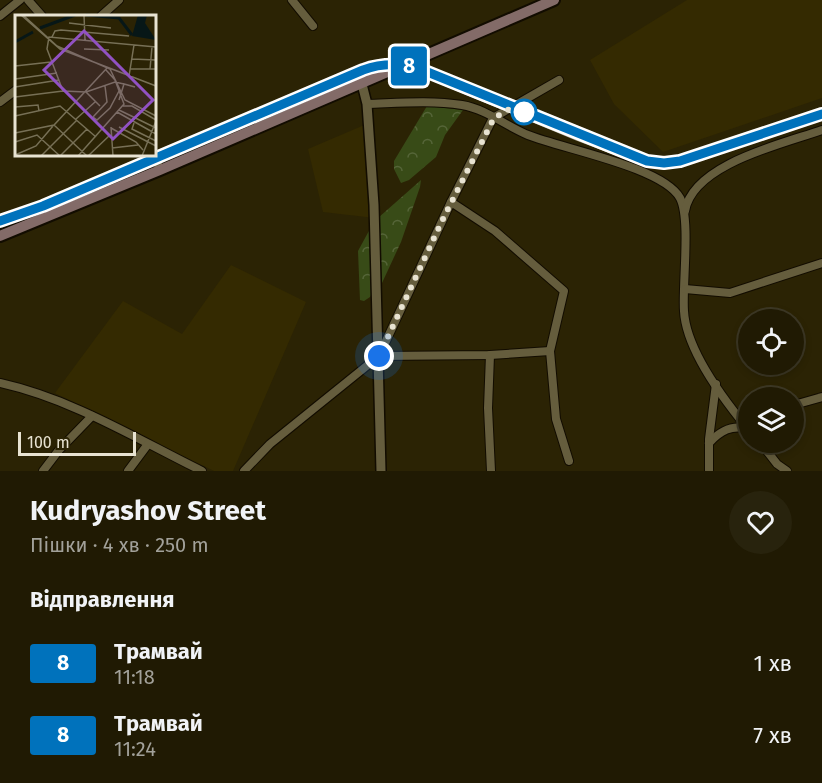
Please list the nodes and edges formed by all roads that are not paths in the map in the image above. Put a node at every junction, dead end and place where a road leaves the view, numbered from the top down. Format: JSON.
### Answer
{"nodes":[{"id":1,"x":20,"y":0,"type":"edge"},
{"id":2,"x":28,"y":0,"type":"edge"},
{"id":3,"x":119,"y":0,"type":"edge"},
{"id":4,"x":292,"y":0,"type":"edge"},
{"id":5,"x":554,"y":0,"type":"edge"},
{"id":6,"x":538,"y":3,"type":"edge"},
{"id":7,"x":41,"y":15,"type":"edge"},
{"id":8,"x":102,"y":15,"type":"edge"},
{"id":9,"x":0,"y":16,"type":"edge"},
{"id":10,"x":313,"y":26,"type":"dead end"},
{"id":11,"x":560,"y":80,"type":"dead end"},
{"id":12,"x":362,"y":84,"type":"junction"},
{"id":13,"x":15,"y":91,"type":"edge"},
{"id":14,"x":0,"y":102,"type":"edge"},
{"id":15,"x":367,"y":104,"type":"junction"},
{"id":16,"x":494,"y":118,"type":"junction"},
{"id":17,"x":822,"y":130,"type":"edge"},
{"id":18,"x":155,"y":156,"type":"edge"},
{"id":19,"x":160,"y":170,"type":"junction"},
{"id":20,"x":451,"y":202,"type":"junction"},
{"id":21,"x":684,"y":215,"type":"junction"},
{"id":22,"x":0,"y":236,"type":"edge"},
{"id":23,"x":822,"y":263,"type":"edge"},
{"id":24,"x":685,"y":289,"type":"junction"},
{"id":25,"x":550,"y":351,"type":"junction"},
{"id":26,"x":490,"y":355,"type":"junction"},
{"id":27,"x":379,"y":356,"type":"junction"},
{"id":28,"x":0,"y":383,"type":"edge"},
{"id":29,"x":716,"y":384,"type":"junction"},
{"id":30,"x":822,"y":397,"type":"edge"},
{"id":31,"x":804,"y":402,"type":"edge"},
{"id":32,"x":738,"y":411,"type":"edge"},
{"id":33,"x":92,"y":416,"type":"junction"},
{"id":34,"x":738,"y":427,"type":"edge"},
{"id":35,"x":709,"y":443,"type":"junction"},
{"id":36,"x":148,"y":444,"type":"junction"},
{"id":37,"x":766,"y":453,"type":"edge"},
{"id":38,"x":569,"y":461,"type":"dead end"},
{"id":39,"x":776,"y":467,"type":"edge"},
{"id":40,"x":43,"y":471,"type":"edge"},
{"id":41,"x":128,"y":471,"type":"edge"},
{"id":42,"x":202,"y":471,"type":"edge"},
{"id":43,"x":244,"y":471,"type":"edge"},
{"id":44,"x":381,"y":471,"type":"edge"},
{"id":45,"x":491,"y":471,"type":"edge"},
{"id":46,"x":709,"y":471,"type":"edge"},
{"id":47,"x":787,"y":471,"type":"edge"}],
"edges":[{"from":1,"to":9,"type":"street"},
{"from":2,"to":7,"type":"street"},
{"from":3,"to":8,"type":"street"},
{"from":4,"to":10,"type":"street"},
{"from":5,"to":6,"type":"main road"},
{"from":6,"to":12,"type":"main road"},
{"from":11,"to":16,"type":"street"},
{"from":12,"to":15,"type":"street"},
{"from":12,"to":19,"type":"main road"},
{"from":13,"to":14,"type":"street"},
{"from":15,"to":16,"type":"street"},
{"from":15,"to":27,"type":"street"},
{"from":16,"to":20,"type":"street"},
{"from":16,"to":21,"type":"street"},
{"from":17,"to":21,"type":"street"},
{"from":18,"to":19,"type":"street"},
{"from":19,"to":22,"type":"main road"},
{"from":20,"to":25,"type":"street"},
{"from":20,"to":27,"type":"street"},
{"from":21,"to":24,"type":"street"},
{"from":23,"to":24,"type":"street"},
{"from":24,"to":29,"type":"street"},
{"from":25,"to":26,"type":"street"},
{"from":25,"to":38,"type":"street"},
{"from":26,"to":27,"type":"street"},
{"from":26,"to":45,"type":"street"},
{"from":27,"to":43,"type":"street"},
{"from":27,"to":44,"type":"street"},
{"from":28,"to":33,"type":"street"},
{"from":29,"to":32,"type":"street"},
{"from":29,"to":35,"type":"street"},
{"from":30,"to":31,"type":"street"},
{"from":33,"to":36,"type":"street"},
{"from":33,"to":40,"type":"street"},
{"from":34,"to":35,"type":"street"},
{"from":35,"to":46,"type":"street"},
{"from":36,"to":41,"type":"street"},
{"from":36,"to":42,"type":"street"},
{"from":37,"to":39,"type":"street"},
{"from":39,"to":47,"type":"street"}]}
